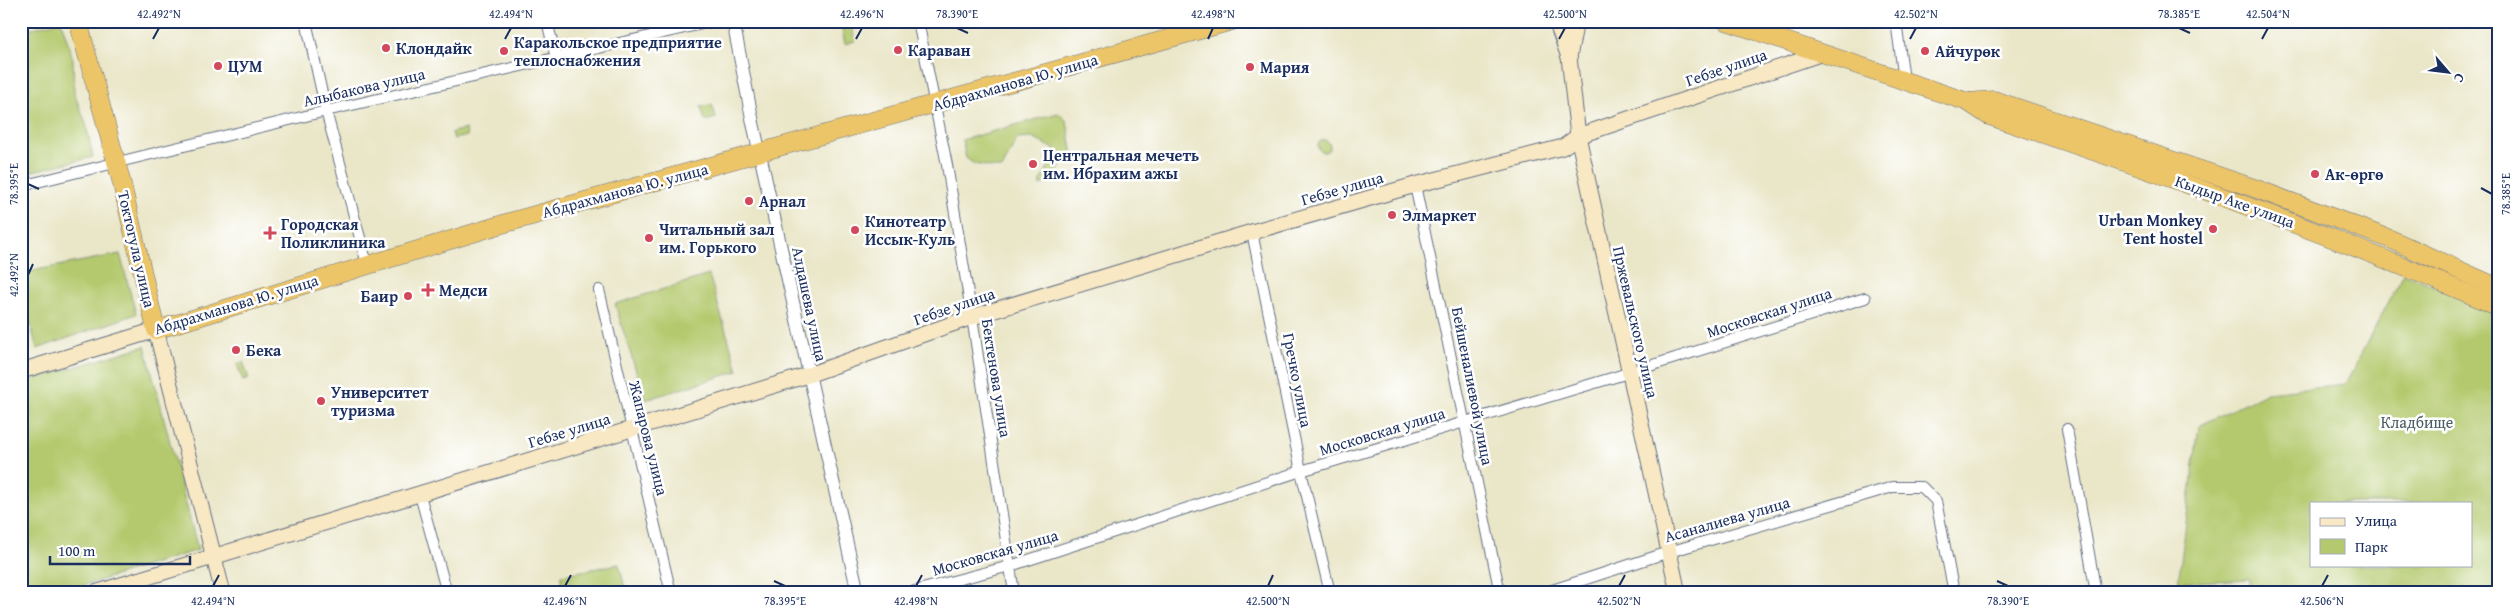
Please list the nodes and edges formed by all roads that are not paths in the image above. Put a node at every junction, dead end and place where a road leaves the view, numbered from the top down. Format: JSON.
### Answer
{"nodes":[{"id":1,"x":78,"y":21,"type":"edge"},
{"id":2,"x":306,"y":21,"type":"edge"},
{"id":3,"x":547,"y":21,"type":"edge"},
{"id":4,"x":715,"y":21,"type":"edge"},
{"id":5,"x":733,"y":21,"type":"edge"},
{"id":6,"x":918,"y":21,"type":"edge"},
{"id":7,"x":1232,"y":21,"type":"edge"},
{"id":8,"x":1556,"y":21,"type":"edge"},
{"id":9,"x":1576,"y":21,"type":"edge"},
{"id":10,"x":1726,"y":21,"type":"edge"},
{"id":11,"x":1896,"y":21,"type":"edge"},
{"id":12,"x":1823,"y":53,"type":"junction"},
{"id":13,"x":1569,"y":57,"type":"junction"},
{"id":14,"x":556,"y":58,"type":"junction"},
{"id":15,"x":1904,"y":80,"type":"junction"},
{"id":16,"x":935,"y":105,"type":"junction"},
{"id":17,"x":326,"y":111,"type":"junction"},
{"id":18,"x":1578,"y":136,"type":"junction"},
{"id":19,"x":760,"y":152,"type":"junction"},
{"id":20,"x":115,"y":164,"type":"junction"},
{"id":21,"x":1415,"y":185,"type":"junction"},
{"id":22,"x":21,"y":186,"type":"edge"},
{"id":23,"x":2250,"y":196,"type":"junction"},
{"id":24,"x":1252,"y":232,"type":"junction"},
{"id":25,"x":2390,"y":239,"type":"junction"},
{"id":26,"x":2414,"y":250,"type":"junction"},
{"id":27,"x":2383,"y":257,"type":"junction"},
{"id":28,"x":367,"y":264,"type":"junction"},
{"id":29,"x":2406,"y":266,"type":"junction"},
{"id":30,"x":2499,"y":288,"type":"edge"},
{"id":31,"x":599,"y":290,"type":"dead end"},
{"id":32,"x":1864,"y":298,"type":"dead end"},
{"id":33,"x":2499,"y":307,"type":"edge"},
{"id":34,"x":972,"y":317,"type":"junction"},
{"id":35,"x":156,"y":330,"type":"junction"},
{"id":36,"x":21,"y":371,"type":"edge"},
{"id":37,"x":1630,"y":372,"type":"junction"},
{"id":38,"x":808,"y":375,"type":"junction"},
{"id":39,"x":1464,"y":422,"type":"junction"},
{"id":40,"x":632,"y":429,"type":"junction"},
{"id":41,"x":2067,"y":429,"type":"dead end"},
{"id":42,"x":1301,"y":471,"type":"junction"},
{"id":43,"x":420,"y":495,"type":"junction"},
{"id":44,"x":1669,"y":552,"type":"junction"},
{"id":45,"x":214,"y":556,"type":"junction"},
{"id":46,"x":1010,"y":566,"type":"junction"},
{"id":47,"x":95,"y":593,"type":"edge"},
{"id":48,"x":223,"y":593,"type":"edge"},
{"id":49,"x":447,"y":593,"type":"edge"},
{"id":50,"x":672,"y":593,"type":"edge"},
{"id":51,"x":858,"y":593,"type":"edge"},
{"id":52,"x":907,"y":593,"type":"edge"},
{"id":53,"x":1014,"y":593,"type":"edge"},
{"id":54,"x":1330,"y":593,"type":"edge"},
{"id":55,"x":1500,"y":593,"type":"edge"},
{"id":56,"x":1543,"y":593,"type":"edge"},
{"id":57,"x":1678,"y":593,"type":"edge"},
{"id":58,"x":1954,"y":593,"type":"edge"},
{"id":59,"x":2096,"y":593,"type":"edge"}],
"edges":[{"from":1,"to":20,"type":"highway","name":"Токтогула улица"},
{"from":2,"to":17,"type":"street"},
{"from":3,"to":14,"type":"street"},
{"from":4,"to":14,"type":"street","name":"Алыбакова улица"},
{"from":5,"to":19,"type":"street","name":"Алдашева улица"},
{"from":6,"to":16,"type":"street","name":"Бектенова улица"},
{"from":7,"to":16,"type":"highway","name":"Абдрахманова Ю. улица"},
{"from":8,"to":13,"type":"main road","name":"Пржевальского улица"},
{"from":9,"to":13,"type":"main road","name":"Пржевальского улица"},
{"from":10,"to":12,"type":"highway","name":"Кыдыр Аке улица"},
{"from":11,"to":15,"type":"street"},
{"from":12,"to":15,"type":"highway","name":"Кыдыр Аке улица"},
{"from":12,"to":18,"type":"main road","name":"Гебзе улица"},
{"from":13,"to":18,"type":"main road","name":"Пржевальского улица"},
{"from":14,"to":17,"type":"street","name":"Алыбакова улица"},
{"from":15,"to":23,"type":"highway","name":"Кыдыр Аке улица"},
{"from":16,"to":19,"type":"highway","name":"Абдрахманова Ю. улица"},
{"from":16,"to":34,"type":"street","name":"Бектенова улица"},
{"from":17,"to":20,"type":"street","name":"Алыбакова улица"},
{"from":17,"to":28,"type":"street"},
{"from":18,"to":21,"type":"main road","name":"Гебзе улица"},
{"from":18,"to":37,"type":"main road","name":"Пржевальского улица"},
{"from":19,"to":28,"type":"highway","name":"Абдрахманова Ю. улица"},
{"from":19,"to":38,"type":"street","name":"Алдашева улица"},
{"from":20,"to":22,"type":"street","name":"Алыбакова улица"},
{"from":20,"to":35,"type":"highway","name":"Токтогула улица"},
{"from":21,"to":24,"type":"main road","name":"Гебзе улица"},
{"from":21,"to":39,"type":"street","name":"Бейшеналиевой улица"},
{"from":23,"to":25,"type":"highway","name":"Кыдыр Аке улица"},
{"from":23,"to":27,"type":"highway","name":"Кыдыр Аке улица"},
{"from":24,"to":34,"type":"main road","name":"Гебзе улица"},
{"from":24,"to":42,"type":"street","name":"Гречко улица"},
{"from":25,"to":26,"type":"highway","name":"Кыдыр Аке улица"},
{"from":25,"to":27,"type":"highway"},
{"from":26,"to":29,"type":"highway"},
{"from":26,"to":30,"type":"highway","name":"Кыдыр Аке улица"},
{"from":27,"to":29,"type":"highway","name":"Кыдыр Аке улица"},
{"from":28,"to":35,"type":"highway","name":"Абдрахманова Ю. улица"},
{"from":29,"to":33,"type":"highway","name":"Кыдыр Аке улица"},
{"from":31,"to":40,"type":"street","name":"Жапарова улица"},
{"from":32,"to":37,"type":"street","name":"Московская улица"},
{"from":34,"to":38,"type":"main road","name":"Гебзе улица"},
{"from":34,"to":46,"type":"street","name":"Бектенова улица"},
{"from":35,"to":36,"type":"main road","name":"Абдрахманова Ю. улица"},
{"from":35,"to":45,"type":"main road","name":"Токтогула улица"},
{"from":37,"to":39,"type":"street","name":"Московская улица"},
{"from":37,"to":44,"type":"main road","name":"Пржевальского улица"},
{"from":38,"to":40,"type":"main road","name":"Гебзе улица"},
{"from":38,"to":51,"type":"street","name":"Алдашева улица"},
{"from":39,"to":42,"type":"street","name":"Московская улица"},
{"from":39,"to":55,"type":"street","name":"Бейшеналиевой улица"},
{"from":40,"to":43,"type":"main road","name":"Гебзе улица"},
{"from":40,"to":50,"type":"street","name":"Жапарова улица"},
{"from":41,"to":59,"type":"street"},
{"from":42,"to":46,"type":"street","name":"Московская улица"},
{"from":42,"to":54,"type":"street","name":"Гречко улица"},
{"from":43,"to":45,"type":"main road","name":"Гебзе улица"},
{"from":43,"to":49,"type":"street"},
{"from":44,"to":56,"type":"street","name":"Асаналиева улица"},
{"from":44,"to":57,"type":"main road","name":"Пржевальского улица"},
{"from":44,"to":58,"type":"street","name":"Асаналиева улица"},
{"from":45,"to":47,"type":"main road","name":"Гебзе улица"},
{"from":45,"to":48,"type":"main road","name":"Токтогула улица"},
{"from":46,"to":52,"type":"street","name":"Московская улица"},
{"from":46,"to":53,"type":"street","name":"Бектенова улица"}]}
